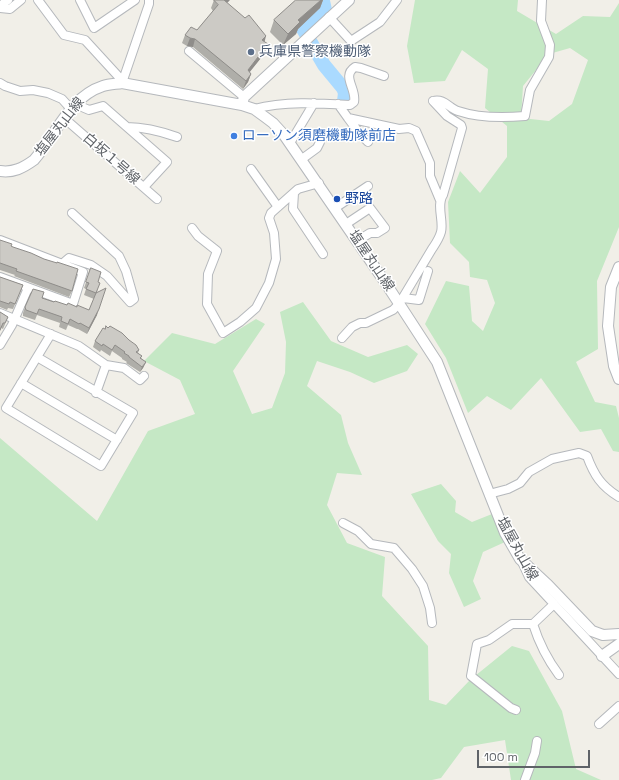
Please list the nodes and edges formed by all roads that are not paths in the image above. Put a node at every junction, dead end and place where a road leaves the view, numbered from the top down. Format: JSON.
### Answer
{"nodes":[{"id":1,"x":8,"y":0,"type":"edge"},
{"id":2,"x":21,"y":0,"type":"edge"},
{"id":3,"x":38,"y":0,"type":"edge"},
{"id":4,"x":80,"y":0,"type":"edge"},
{"id":5,"x":135,"y":0,"type":"edge"},
{"id":6,"x":149,"y":0,"type":"edge"},
{"id":7,"x":349,"y":0,"type":"edge"},
{"id":8,"x":397,"y":0,"type":"edge"},
{"id":9,"x":542,"y":0,"type":"edge"},
{"id":10,"x":0,"y":7,"type":"edge"},
{"id":11,"x":329,"y":17,"type":"junction"},
{"id":12,"x":189,"y":52,"type":"dead end"},
{"id":13,"x":384,"y":76,"type":"dead end"},
{"id":14,"x":0,"y":83,"type":"edge"},
{"id":15,"x":122,"y":83,"type":"junction"},
{"id":16,"x":243,"y":101,"type":"junction"},
{"id":17,"x":314,"y":103,"type":"junction"},
{"id":18,"x":338,"y":104,"type":"junction"},
{"id":19,"x":73,"y":106,"type":"junction"},
{"id":20,"x":254,"y":109,"type":"junction"},
{"id":21,"x":64,"y":118,"type":"junction"},
{"id":22,"x":348,"y":118,"type":"junction"},
{"id":23,"x":127,"y":127,"type":"junction"},
{"id":24,"x":177,"y":137,"type":"dead end"},
{"id":25,"x":320,"y":142,"type":"dead end"},
{"id":26,"x":368,"y":142,"type":"dead end"},
{"id":27,"x":290,"y":143,"type":"junction"},
{"id":28,"x":302,"y":159,"type":"junction"},
{"id":29,"x":251,"y":169,"type":"dead end"},
{"id":30,"x":0,"y":171,"type":"edge"},
{"id":31,"x":319,"y":183,"type":"junction"},
{"id":32,"x":368,"y":186,"type":"dead end"},
{"id":33,"x":144,"y":187,"type":"junction"},
{"id":34,"x":294,"y":193,"type":"junction"},
{"id":35,"x":157,"y":199,"type":"dead end"},
{"id":36,"x":440,"y":200,"type":"junction"},
{"id":37,"x":278,"y":207,"type":"junction"},
{"id":38,"x":335,"y":208,"type":"junction"},
{"id":39,"x":72,"y":213,"type":"dead end"},
{"id":40,"x":346,"y":224,"type":"junction"},
{"id":41,"x":192,"y":228,"type":"dead end"},
{"id":42,"x":0,"y":240,"type":"edge"},
{"id":43,"x":357,"y":242,"type":"junction"},
{"id":44,"x":323,"y":254,"type":"dead end"},
{"id":45,"x":62,"y":264,"type":"junction"},
{"id":46,"x":619,"y":267,"type":"edge"},
{"id":47,"x":428,"y":271,"type":"dead end"},
{"id":48,"x":0,"y":277,"type":"edge"},
{"id":49,"x":28,"y":288,"type":"junction"},
{"id":50,"x":401,"y":301,"type":"junction"},
{"id":51,"x":0,"y":313,"type":"edge"},
{"id":52,"x":14,"y":319,"type":"junction"},
{"id":53,"x":51,"y":334,"type":"junction"},
{"id":54,"x":342,"y":338,"type":"dead end"},
{"id":55,"x":0,"y":345,"type":"edge"},
{"id":56,"x":37,"y":357,"type":"junction"},
{"id":57,"x":106,"y":365,"type":"junction"},
{"id":58,"x":144,"y":376,"type":"dead end"},
{"id":59,"x":619,"y":379,"type":"edge"},
{"id":60,"x":21,"y":382,"type":"junction"},
{"id":61,"x":96,"y":392,"type":"junction"},
{"id":62,"x":117,"y":440,"type":"junction"},
{"id":63,"x":489,"y":494,"type":"junction"},
{"id":64,"x":619,"y":497,"type":"edge"},
{"id":65,"x":343,"y":523,"type":"dead end"},
{"id":66,"x":520,"y":559,"type":"junction"},
{"id":67,"x":554,"y":604,"type":"junction"},
{"id":68,"x":432,"y":623,"type":"dead end"},
{"id":69,"x":533,"y":624,"type":"junction"},
{"id":70,"x":619,"y":634,"type":"edge"},
{"id":71,"x":619,"y":644,"type":"edge"},
{"id":72,"x":602,"y":656,"type":"junction"},
{"id":73,"x":619,"y":674,"type":"edge"},
{"id":74,"x":558,"y":675,"type":"dead end"},
{"id":75,"x":619,"y":706,"type":"edge"},
{"id":76,"x":516,"y":710,"type":"dead end"},
{"id":77,"x":599,"y":724,"type":"dead end"},
{"id":78,"x":536,"y":741,"type":"dead end"},
{"id":79,"x":525,"y":780,"type":"edge"}],
"edges":[{"from":1,"to":10,"type":"street"},
{"from":2,"to":10,"type":"street"},
{"from":3,"to":15,"type":"street"},
{"from":4,"to":5,"type":"street"},
{"from":6,"to":15,"type":"street"},
{"from":7,"to":11,"type":"street"},
{"from":8,"to":11,"type":"street"},
{"from":9,"to":36,"type":"street"},
{"from":11,"to":16,"type":"street"},
{"from":12,"to":16,"type":"street"},
{"from":13,"to":18,"type":"street"},
{"from":14,"to":19,"type":"street"},
{"from":15,"to":16,"type":"street","name":"塩屋丸山線"},
{"from":15,"to":19,"type":"street","name":"塩屋丸山線"},
{"from":16,"to":20,"type":"street","name":"塩屋丸山線"},
{"from":17,"to":18,"type":"street"},
{"from":17,"to":20,"type":"street"},
{"from":17,"to":27,"type":"street"},
{"from":18,"to":22,"type":"street"},
{"from":19,"to":21,"type":"street","name":"塩屋丸山線"},
{"from":19,"to":23,"type":"street"},
{"from":20,"to":27,"type":"street","name":"塩屋丸山線"},
{"from":21,"to":30,"type":"street","name":"塩屋丸山線"},
{"from":21,"to":33,"type":"street","name":"白坂１号線"},
{"from":22,"to":26,"type":"street"},
{"from":22,"to":36,"type":"street"},
{"from":23,"to":24,"type":"street"},
{"from":23,"to":33,"type":"street"},
{"from":25,"to":28,"type":"street"},
{"from":27,"to":28,"type":"street","name":"塩屋丸山線"},
{"from":28,"to":31,"type":"street","name":"塩屋丸山線"},
{"from":29,"to":37,"type":"street"},
{"from":31,"to":34,"type":"street"},
{"from":31,"to":38,"type":"street","name":"塩屋丸山線"},
{"from":32,"to":38,"type":"street"},
{"from":33,"to":35,"type":"street","name":"白坂１号線"},
{"from":34,"to":37,"type":"street"},
{"from":34,"to":44,"type":"street"},
{"from":36,"to":50,"type":"street"},
{"from":37,"to":41,"type":"street"},
{"from":38,"to":40,"type":"street","name":"塩屋丸山線"},
{"from":39,"to":45,"type":"street"},
{"from":40,"to":43,"type":"street","name":"塩屋丸山線"},
{"from":40,"to":43,"type":"street"},
{"from":42,"to":45,"type":"street"},
{"from":43,"to":50,"type":"street","name":"塩屋丸山線"},
{"from":45,"to":49,"type":"street"},
{"from":46,"to":59,"type":"street"},
{"from":47,"to":50,"type":"street"},
{"from":48,"to":49,"type":"street"},
{"from":49,"to":52,"type":"street"},
{"from":50,"to":54,"type":"street"},
{"from":50,"to":63,"type":"street","name":"塩屋丸山線"},
{"from":51,"to":52,"type":"street"},
{"from":52,"to":53,"type":"street"},
{"from":52,"to":55,"type":"street"},
{"from":53,"to":56,"type":"street"},
{"from":53,"to":57,"type":"street"},
{"from":56,"to":60,"type":"street"},
{"from":56,"to":61,"type":"street"},
{"from":57,"to":58,"type":"street"},
{"from":57,"to":61,"type":"street"},
{"from":60,"to":62,"type":"street"},
{"from":60,"to":62,"type":"street"},
{"from":61,"to":62,"type":"street"},
{"from":63,"to":64,"type":"street"},
{"from":63,"to":66,"type":"street","name":"塩屋丸山線"},
{"from":65,"to":68,"type":"street"},
{"from":66,"to":67,"type":"street","name":"塩屋丸山線"},
{"from":66,"to":70,"type":"street"},
{"from":67,"to":69,"type":"street"},
{"from":67,"to":72,"type":"street","name":"塩屋丸山線"},
{"from":69,"to":74,"type":"street"},
{"from":69,"to":76,"type":"street"},
{"from":71,"to":72,"type":"street"},
{"from":72,"to":73,"type":"street","name":"塩屋丸山線"},
{"from":75,"to":77,"type":"street"},
{"from":78,"to":79,"type":"street"}]}
